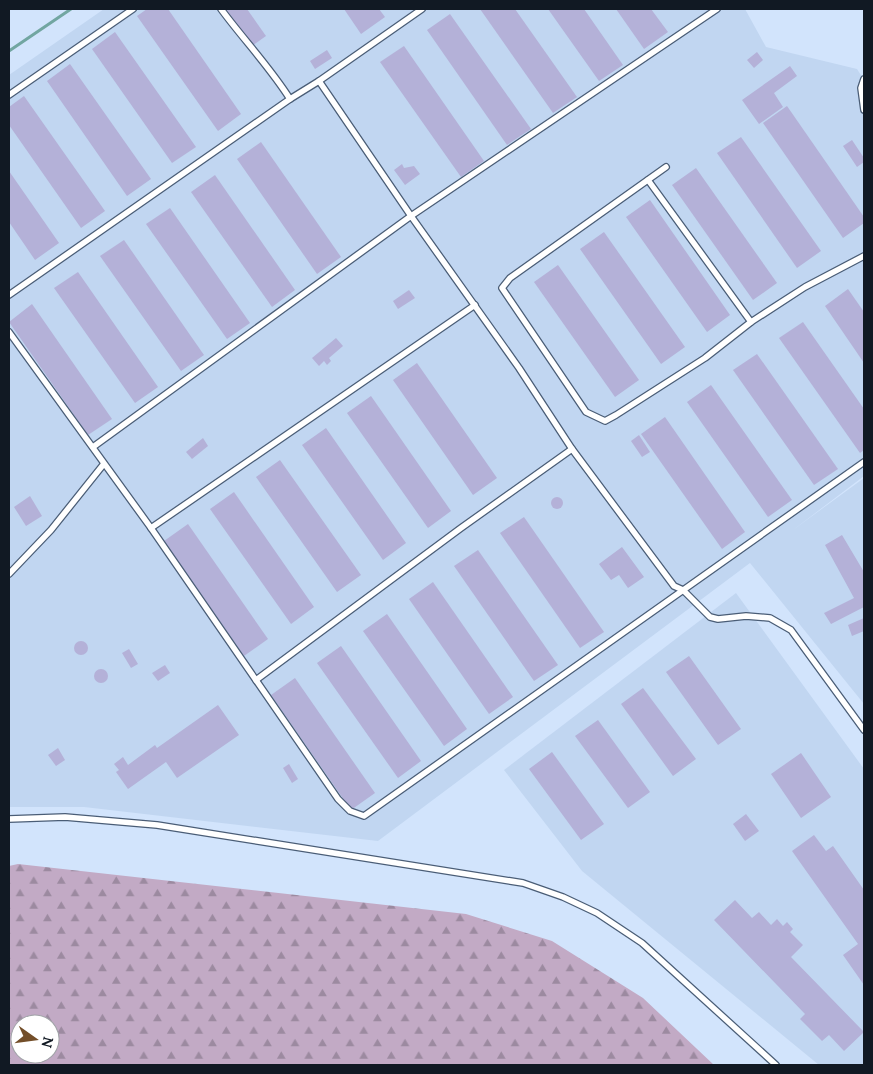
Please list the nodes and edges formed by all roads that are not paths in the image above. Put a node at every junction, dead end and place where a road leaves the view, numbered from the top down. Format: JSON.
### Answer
{"nodes":[{"id":1,"x":133,"y":9,"type":"edge"},
{"id":2,"x":221,"y":9,"type":"edge"},
{"id":3,"x":422,"y":9,"type":"edge"},
{"id":4,"x":717,"y":9,"type":"edge"},
{"id":5,"x":864,"y":79,"type":"edge"},
{"id":6,"x":319,"y":81,"type":"junction"},
{"id":7,"x":9,"y":95,"type":"edge"},
{"id":8,"x":290,"y":99,"type":"junction"},
{"id":9,"x":864,"y":110,"type":"edge"},
{"id":10,"x":666,"y":167,"type":"dead end"},
{"id":11,"x":648,"y":180,"type":"junction"},
{"id":12,"x":411,"y":216,"type":"junction"},
{"id":13,"x":864,"y":256,"type":"edge"},
{"id":14,"x":9,"y":295,"type":"edge"},
{"id":15,"x":475,"y":304,"type":"junction"},
{"id":16,"x":751,"y":322,"type":"junction"},
{"id":17,"x":9,"y":332,"type":"edge"},
{"id":18,"x":93,"y":446,"type":"junction"},
{"id":19,"x":572,"y":449,"type":"junction"},
{"id":20,"x":864,"y":462,"type":"edge"},
{"id":21,"x":103,"y":465,"type":"junction"},
{"id":22,"x":151,"y":528,"type":"junction"},
{"id":23,"x":9,"y":574,"type":"edge"},
{"id":24,"x":683,"y":590,"type":"junction"},
{"id":25,"x":256,"y":680,"type":"junction"},
{"id":26,"x":864,"y":730,"type":"edge"},
{"id":27,"x":9,"y":819,"type":"edge"},
{"id":28,"x":776,"y":1065,"type":"edge"}],
"edges":[{"from":1,"to":7,"type":"lane"},
{"from":2,"to":8,"type":"lane"},
{"from":3,"to":6,"type":"lane"},
{"from":4,"to":12,"type":"lane"},
{"from":5,"to":9,"type":"lane"},
{"from":6,"to":8,"type":"lane"},
{"from":6,"to":12,"type":"lane"},
{"from":8,"to":14,"type":"lane"},
{"from":10,"to":11,"type":"lane"},
{"from":11,"to":16,"type":"lane"},
{"from":11,"to":16,"type":"lane"},
{"from":12,"to":15,"type":"lane"},
{"from":12,"to":18,"type":"lane"},
{"from":13,"to":16,"type":"lane"},
{"from":15,"to":19,"type":"lane"},
{"from":15,"to":22,"type":"lane"},
{"from":17,"to":18,"type":"lane"},
{"from":18,"to":21,"type":"lane"},
{"from":19,"to":24,"type":"lane"},
{"from":19,"to":25,"type":"lane"},
{"from":20,"to":24,"type":"lane"},
{"from":21,"to":22,"type":"lane"},
{"from":21,"to":23,"type":"lane"},
{"from":22,"to":25,"type":"lane"},
{"from":24,"to":25,"type":"lane"},
{"from":24,"to":26,"type":"lane"},
{"from":27,"to":28,"type":"lane"}]}
